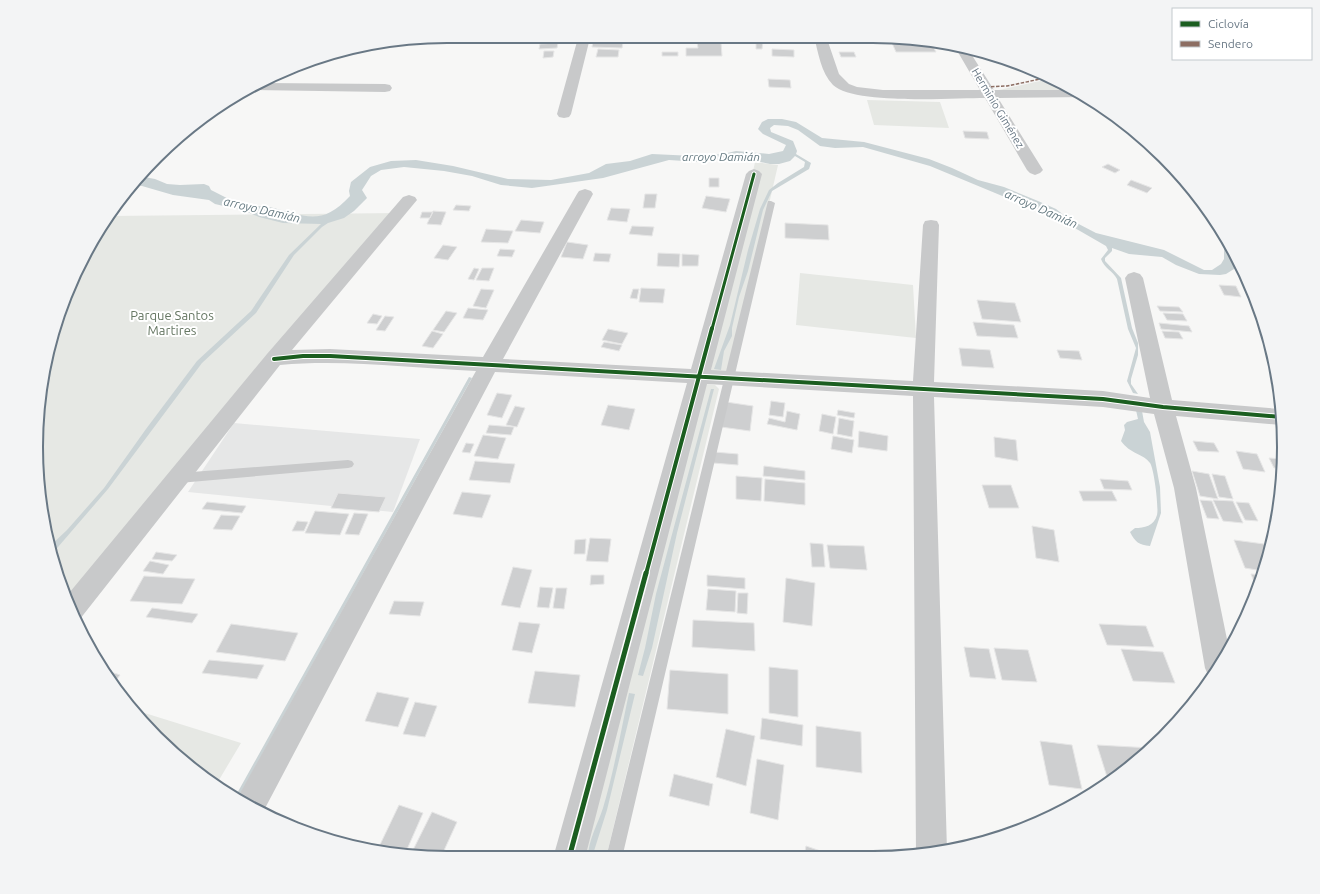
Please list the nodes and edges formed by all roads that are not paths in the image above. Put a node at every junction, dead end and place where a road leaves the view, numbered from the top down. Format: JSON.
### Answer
{"nodes":[{"id":1,"x":583,"y":43,"type":"edge"},
{"id":2,"x":822,"y":43,"type":"edge"},
{"id":3,"x":966,"y":54,"type":"edge"},
{"id":4,"x":264,"y":87,"type":"edge"},
{"id":5,"x":385,"y":88,"type":"dead end"},
{"id":6,"x":990,"y":94,"type":"junction"},
{"id":7,"x":1069,"y":94,"type":"edge"},
{"id":8,"x":564,"y":114,"type":"dead end"},
{"id":9,"x":1035,"y":170,"type":"dead end"},
{"id":10,"x":754,"y":174,"type":"dead end"},
{"id":11,"x":585,"y":194,"type":"dead end"},
{"id":12,"x":409,"y":200,"type":"dead end"},
{"id":13,"x":771,"y":203,"type":"dead end"},
{"id":14,"x":931,"y":224,"type":"dead end"},
{"id":15,"x":1134,"y":278,"type":"dead end"},
{"id":16,"x":274,"y":359,"type":"junction"},
{"id":17,"x":489,"y":365,"type":"junction"},
{"id":18,"x":700,"y":376,"type":"junction"},
{"id":19,"x":730,"y":378,"type":"junction"},
{"id":20,"x":924,"y":390,"type":"junction"},
{"id":21,"x":1163,"y":407,"type":"junction"},
{"id":22,"x":1276,"y":417,"type":"edge"},
{"id":23,"x":348,"y":464,"type":"dead end"},
{"id":24,"x":179,"y":478,"type":"junction"},
{"id":25,"x":76,"y":606,"type":"edge"},
{"id":26,"x":1217,"y":658,"type":"edge"},
{"id":27,"x":253,"y":801,"type":"edge"},
{"id":28,"x":931,"y":847,"type":"edge"},
{"id":29,"x":572,"y":851,"type":"edge"},
{"id":30,"x":616,"y":851,"type":"edge"}],
"edges":[{"from":1,"to":8,"type":"street"},
{"from":2,"to":6,"type":"street"},
{"from":3,"to":6,"type":"street","name":"Herminio Giménez"},
{"from":4,"to":5,"type":"street"},
{"from":6,"to":7,"type":"street"},
{"from":6,"to":9,"type":"street","name":"Herminio Giménez"},
{"from":10,"to":18,"type":"street"},
{"from":11,"to":17,"type":"street"},
{"from":12,"to":16,"type":"street"},
{"from":13,"to":19,"type":"lane"},
{"from":14,"to":20,"type":"street"},
{"from":15,"to":21,"type":"street"},
{"from":16,"to":17,"type":"street"},
{"from":16,"to":24,"type":"street"},
{"from":17,"to":18,"type":"street"},
{"from":17,"to":27,"type":"street"},
{"from":18,"to":19,"type":"street"},
{"from":18,"to":29,"type":"street"},
{"from":19,"to":20,"type":"street"},
{"from":19,"to":30,"type":"lane"},
{"from":20,"to":21,"type":"street"},
{"from":20,"to":28,"type":"street"},
{"from":21,"to":22,"type":"street"},
{"from":21,"to":26,"type":"street"},
{"from":23,"to":24,"type":"lane"},
{"from":24,"to":25,"type":"street"}]}
